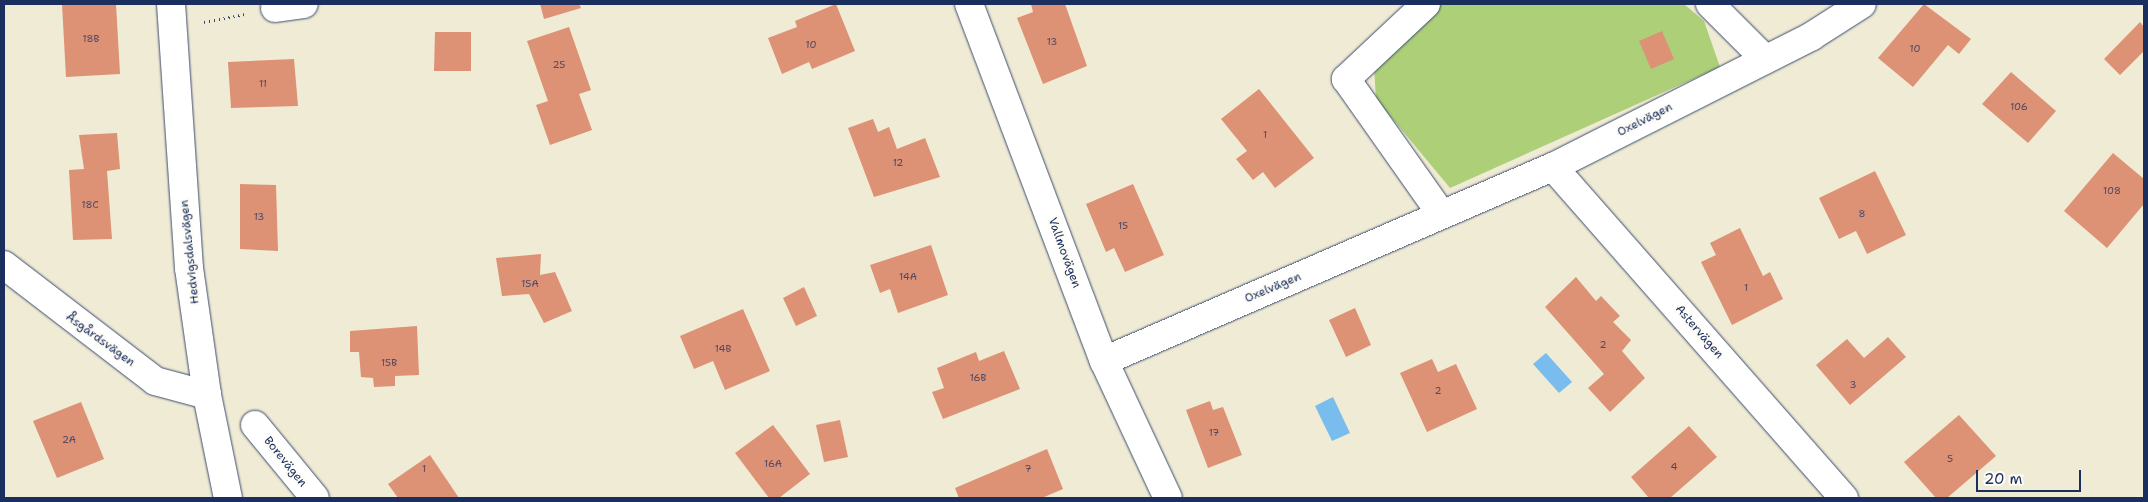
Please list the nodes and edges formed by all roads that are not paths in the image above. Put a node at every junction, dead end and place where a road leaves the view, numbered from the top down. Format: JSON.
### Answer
{"nodes":[{"id":1,"x":304,"y":4,"type":"edge"},
{"id":2,"x":969,"y":4,"type":"edge"},
{"id":3,"x":1426,"y":4,"type":"edge"},
{"id":4,"x":1710,"y":4,"type":"edge"},
{"id":5,"x":1862,"y":4,"type":"edge"},
{"id":6,"x":275,"y":8,"type":"road end"},
{"id":7,"x":172,"y":16,"type":"edge"},
{"id":8,"x":1765,"y":60,"type":"junction"},
{"id":9,"x":1553,"y":166,"type":"junction"},
{"id":10,"x":1442,"y":215,"type":"junction"},
{"id":11,"x":4,"y":265,"type":"edge"},
{"id":12,"x":1104,"y":361,"type":"junction"},
{"id":13,"x":208,"y":395,"type":"junction"},
{"id":14,"x":254,"y":425,"type":"dead end"},
{"id":15,"x":228,"y":498,"type":"edge"},
{"id":16,"x":315,"y":498,"type":"edge"},
{"id":17,"x":1168,"y":498,"type":"edge"},
{"id":18,"x":1844,"y":498,"type":"edge"}],
"edges":[{"from":1,"to":6,"type":"street"},
{"from":2,"to":12,"type":"street","name":"Vallmovägen"},
{"from":3,"to":10,"type":"street"},
{"from":4,"to":8,"type":"street"},
{"from":5,"to":8,"type":"street","name":"Oxelvägen"},
{"from":7,"to":13,"type":"street","name":"Hedvigsdalsvägen"},
{"from":8,"to":9,"type":"street","name":"Oxelvägen"},
{"from":9,"to":10,"type":"street","name":"Oxelvägen"},
{"from":9,"to":18,"type":"street","name":"Astervägen"},
{"from":10,"to":12,"type":"street","name":"Oxelvägen"},
{"from":11,"to":13,"type":"street","name":"Åsgårdsvägen"},
{"from":12,"to":17,"type":"street","name":"Vallmovägen"},
{"from":13,"to":15,"type":"street","name":"Hedvigsdalsvägen"},
{"from":14,"to":16,"type":"street","name":"Borevägen"}]}
